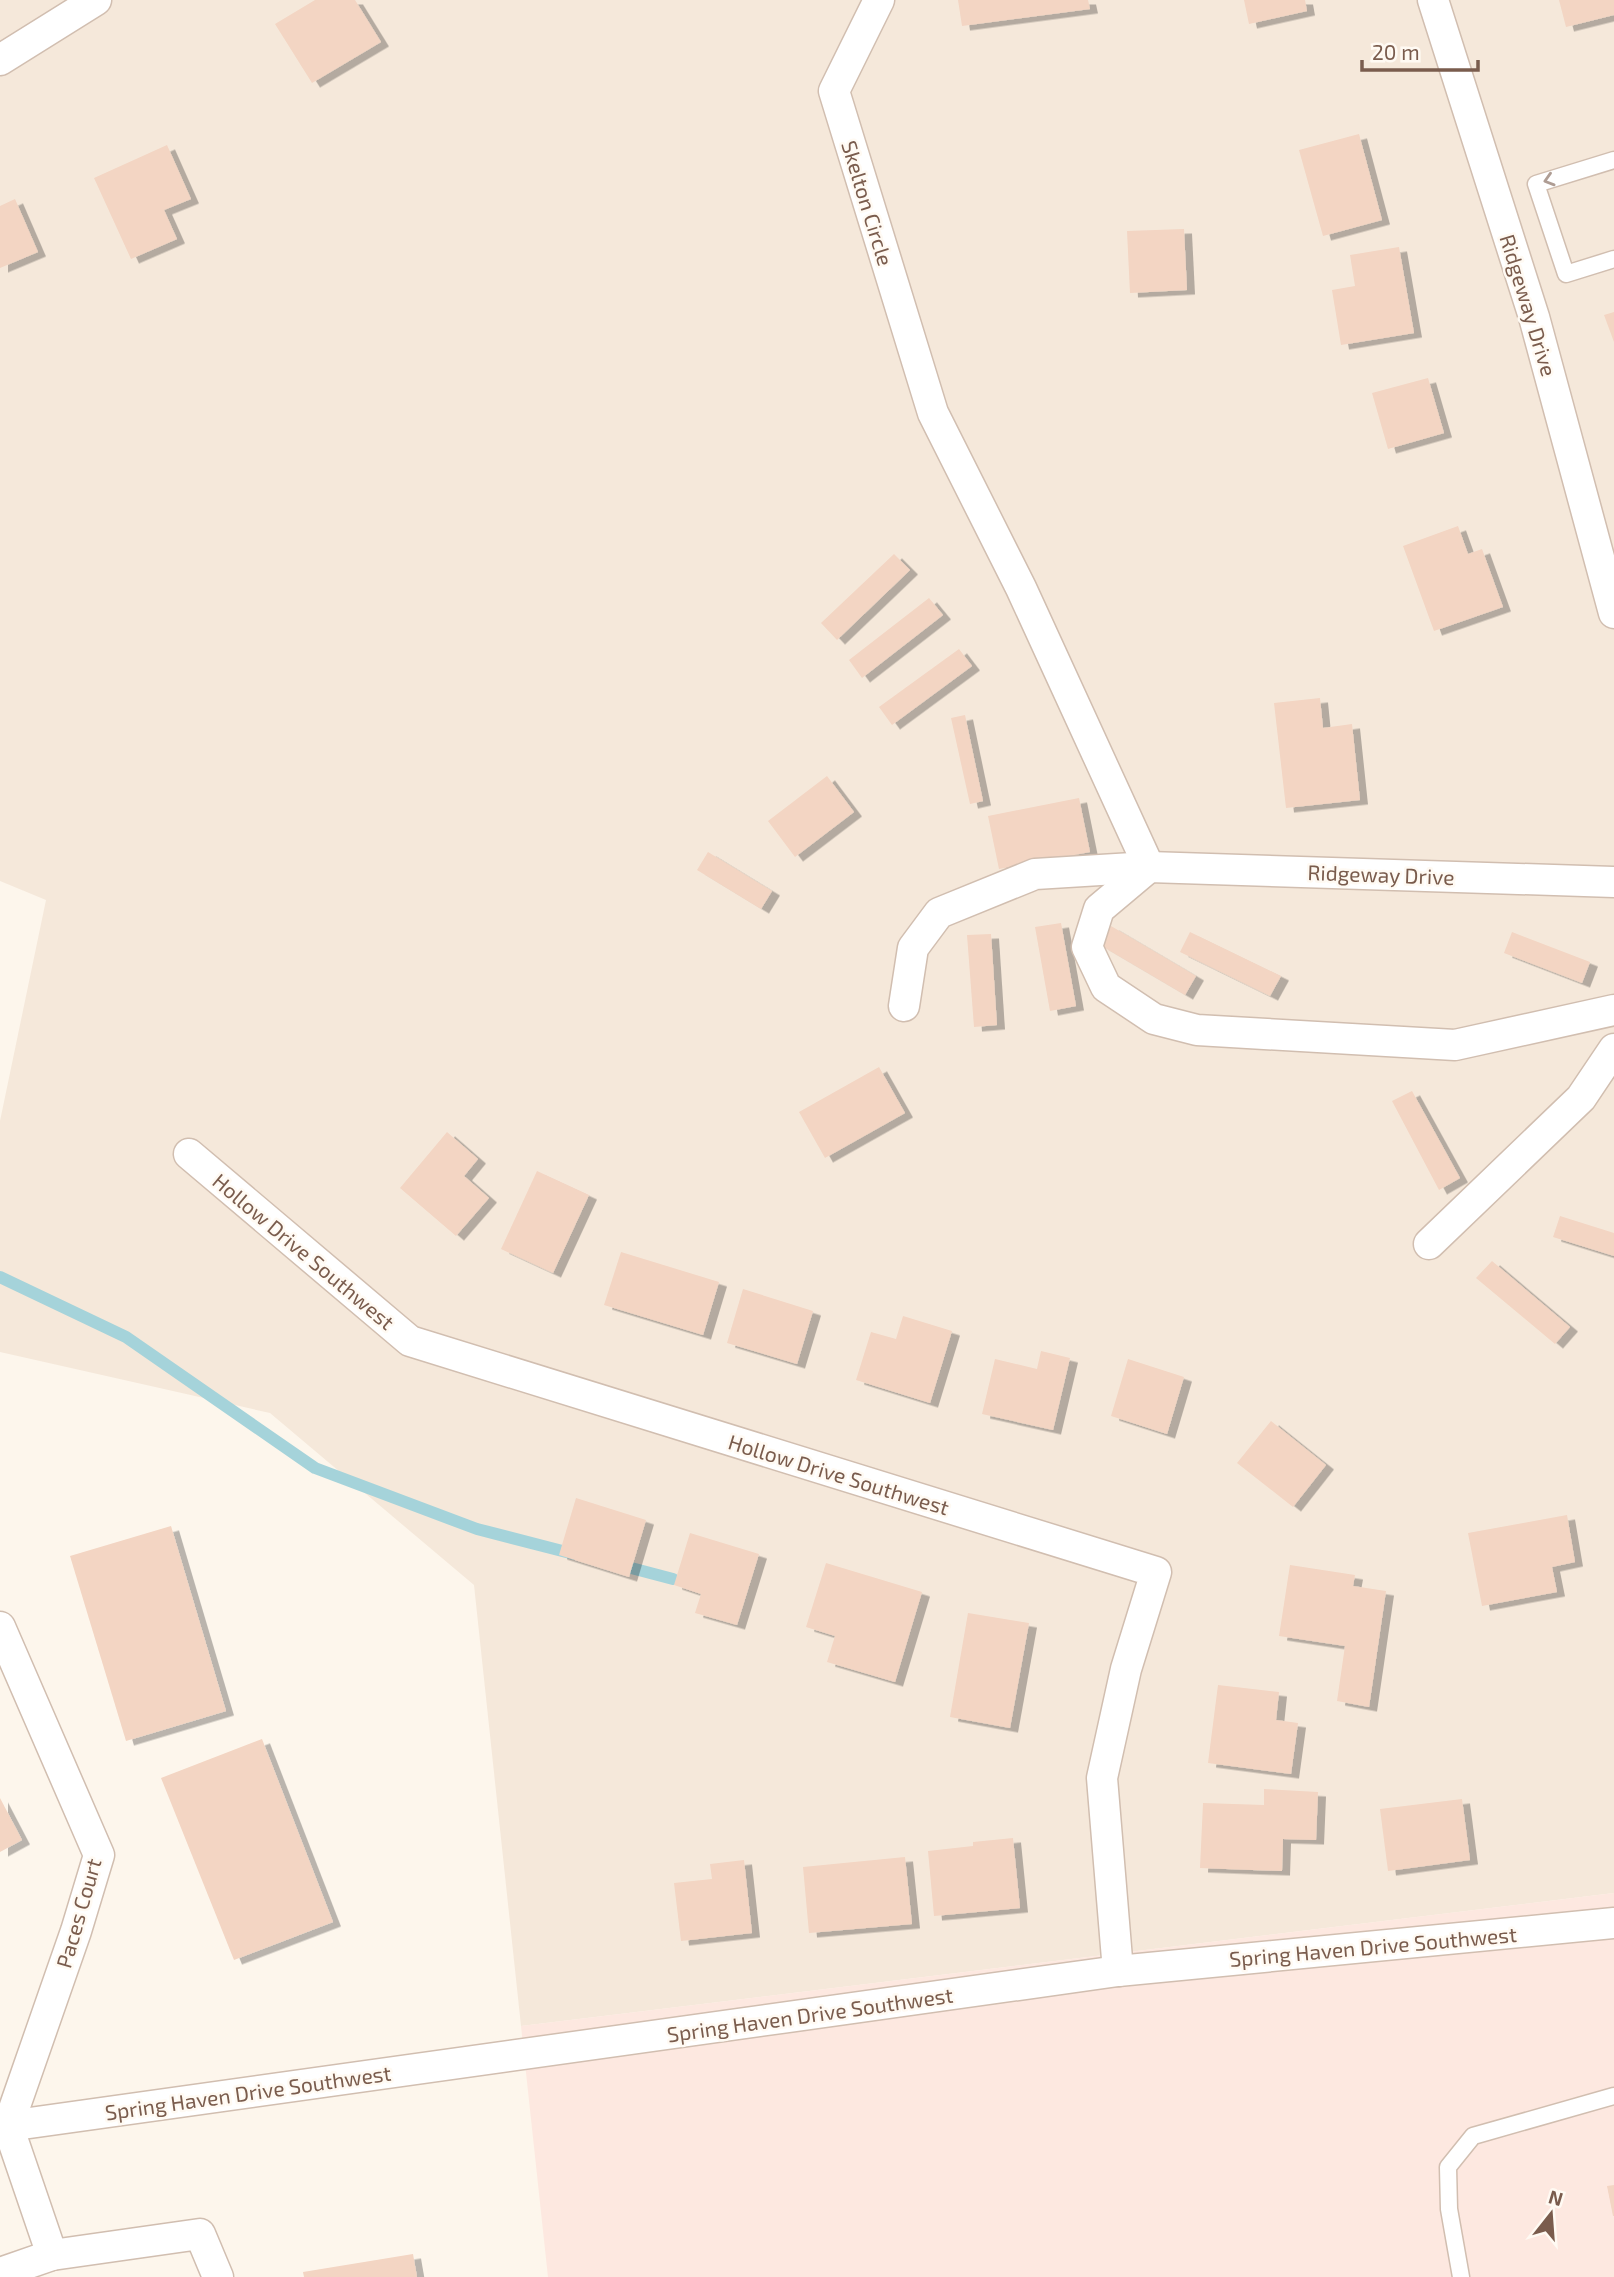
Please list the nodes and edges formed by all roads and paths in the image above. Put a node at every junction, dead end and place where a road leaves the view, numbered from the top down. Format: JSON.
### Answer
{"nodes":[{"id":1,"x":96,"y":0,"type":"edge"},
{"id":2,"x":879,"y":0,"type":"edge"},
{"id":3,"x":1433,"y":0,"type":"edge"},
{"id":4,"x":0,"y":60,"type":"edge"},
{"id":5,"x":1614,"y":160,"type":"edge"},
{"id":6,"x":1614,"y":259,"type":"edge"},
{"id":7,"x":1614,"y":613,"type":"edge"},
{"id":8,"x":1149,"y":867,"type":"junction"},
{"id":9,"x":1614,"y":882,"type":"edge"},
{"id":10,"x":905,"y":1006,"type":"dead end"},
{"id":11,"x":1614,"y":1010,"type":"edge"},
{"id":12,"x":1614,"y":1049,"type":"edge"},
{"id":13,"x":189,"y":1154,"type":"dead end"},
{"id":14,"x":1429,"y":1244,"type":"dead end"},
{"id":15,"x":0,"y":1627,"type":"edge"},
{"id":16,"x":1614,"y":1923,"type":"edge"},
{"id":17,"x":1118,"y":1971,"type":"junction"},
{"id":18,"x":1614,"y":2096,"type":"edge"},
{"id":19,"x":4,"y":2126,"type":"edge"},
{"id":20,"x":52,"y":2255,"type":"junction"},
{"id":21,"x":0,"y":2273,"type":"edge"},
{"id":22,"x":218,"y":2277,"type":"edge"},
{"id":23,"x":1461,"y":2277,"type":"edge"}],
"edges":[{"from":1,"to":4,"type":"street"},
{"from":2,"to":8,"type":"street","name":"Skelton Circle"},
{"from":3,"to":7,"type":"street","name":"Ridgeway Drive"},
{"from":5,"to":6,"type":"lane","one_way":true},
{"from":8,"to":9,"type":"street","name":"Ridgeway Drive"},
{"from":8,"to":10,"type":"street"},
{"from":8,"to":11,"type":"street"},
{"from":12,"to":14,"type":"street"},
{"from":13,"to":17,"type":"street","name":"Hollow Drive Southwest"},
{"from":15,"to":19,"type":"street","name":"Paces Court"},
{"from":16,"to":17,"type":"street","name":"Spring Haven Drive Southwest"},
{"from":17,"to":19,"type":"street","name":"Spring Haven Drive Southwest"},
{"from":18,"to":23,"type":"lane"},
{"from":19,"to":20,"type":"street"},
{"from":20,"to":21,"type":"street"},
{"from":20,"to":22,"type":"street"}]}
